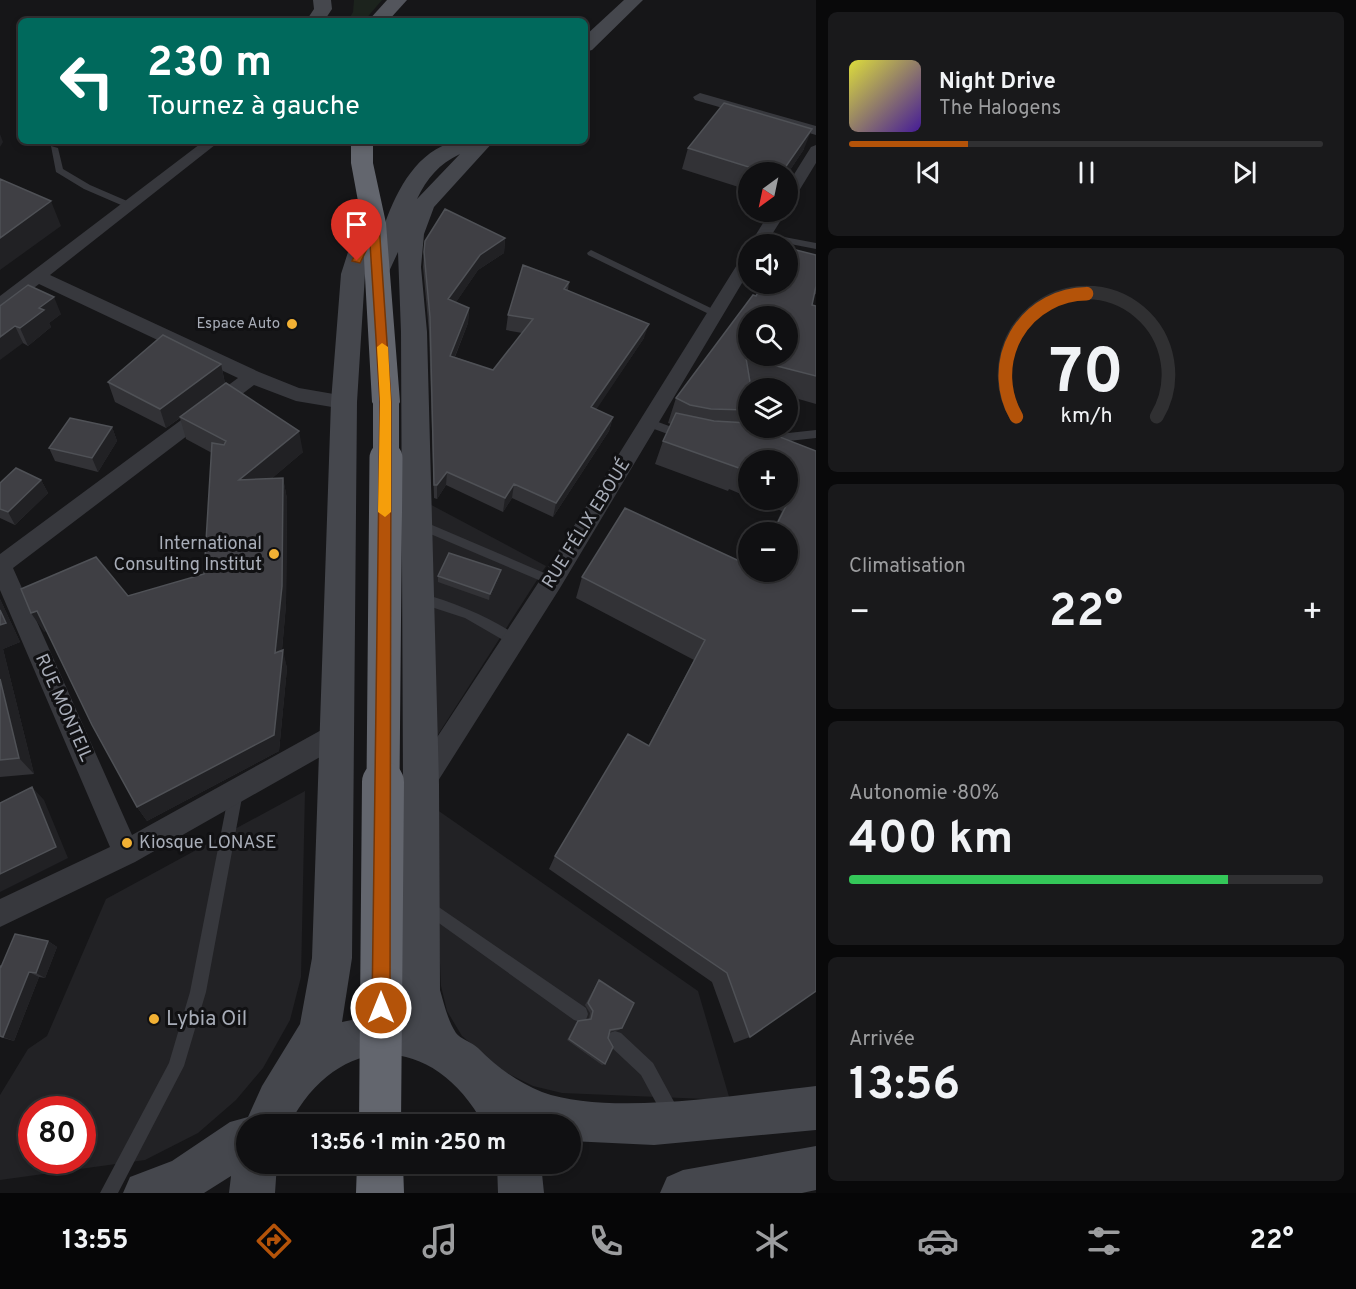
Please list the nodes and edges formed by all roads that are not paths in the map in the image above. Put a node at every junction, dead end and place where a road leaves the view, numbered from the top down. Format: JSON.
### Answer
{"nodes":[{"id":1,"x":322,"y":0,"type":"edge"},
{"id":2,"x":398,"y":0,"type":"edge"},
{"id":3,"x":634,"y":0,"type":"edge"},
{"id":4,"x":317,"y":18,"type":"edge"},
{"id":5,"x":380,"y":18,"type":"edge"},
{"id":6,"x":588,"y":43,"type":"edge"},
{"id":7,"x":700,"y":97,"type":"dead end"},
{"id":8,"x":816,"y":131,"type":"edge"},
{"id":9,"x":209,"y":144,"type":"edge"},
{"id":10,"x":362,"y":144,"type":"edge"},
{"id":11,"x":462,"y":144,"type":"edge"},
{"id":12,"x":481,"y":144,"type":"edge"},
{"id":13,"x":54,"y":148,"type":"dead end"},
{"id":14,"x":816,"y":150,"type":"edge"},
{"id":15,"x":386,"y":163,"type":"dead end"},
{"id":16,"x":798,"y":180,"type":"edge"},
{"id":17,"x":130,"y":206,"type":"junction"},
{"id":18,"x":373,"y":214,"type":"junction"},
{"id":19,"x":798,"y":244,"type":"edge"},
{"id":20,"x":816,"y":246,"type":"edge"},
{"id":21,"x":591,"y":253,"type":"dead end"},
{"id":22,"x":37,"y":276,"type":"junction"},
{"id":23,"x":738,"y":277,"type":"edge"},
{"id":24,"x":378,"y":279,"type":"junction"},
{"id":25,"x":0,"y":304,"type":"edge"},
{"id":26,"x":716,"y":314,"type":"junction"},
{"id":27,"x":252,"y":377,"type":"junction"},
{"id":28,"x":344,"y":402,"type":"junction"},
{"id":29,"x":650,"y":423,"type":"junction"},
{"id":30,"x":816,"y":434,"type":"edge"},
{"id":31,"x":698,"y":438,"type":"edge"},
{"id":32,"x":793,"y":448,"type":"edge"},
{"id":33,"x":417,"y":524,"type":"junction"},
{"id":34,"x":0,"y":564,"type":"edge"},
{"id":35,"x":552,"y":581,"type":"junction"},
{"id":36,"x":418,"y":598,"type":"junction"},
{"id":37,"x":514,"y":640,"type":"junction"},
{"id":38,"x":334,"y":736,"type":"junction"},
{"id":39,"x":421,"y":784,"type":"junction"},
{"id":40,"x":236,"y":791,"type":"junction"},
{"id":41,"x":126,"y":853,"type":"junction"},
{"id":42,"x":419,"y":900,"type":"junction"},
{"id":43,"x":0,"y":914,"type":"edge"},
{"id":44,"x":580,"y":1014,"type":"dead end"},
{"id":45,"x":615,"y":1039,"type":"edge"},
{"id":46,"x":440,"y":1045,"type":"junction"},
{"id":47,"x":488,"y":1088,"type":"junction"},
{"id":48,"x":816,"y":1108,"type":"edge"},
{"id":49,"x":268,"y":1114,"type":"edge"},
{"id":50,"x":269,"y":1114,"type":"edge"},
{"id":51,"x":380,"y":1114,"type":"edge"},
{"id":52,"x":502,"y":1114,"type":"edge"},
{"id":53,"x":675,"y":1120,"type":"junction"},
{"id":54,"x":236,"y":1144,"type":"edge"},
{"id":55,"x":816,"y":1168,"type":"edge"},
{"id":56,"x":254,"y":1174,"type":"edge"},
{"id":57,"x":380,"y":1174,"type":"edge"},
{"id":58,"x":520,"y":1174,"type":"edge"},
{"id":59,"x":108,"y":1193,"type":"edge"},
{"id":60,"x":146,"y":1193,"type":"edge"},
{"id":61,"x":252,"y":1193,"type":"edge"},
{"id":62,"x":380,"y":1193,"type":"edge"},
{"id":63,"x":521,"y":1193,"type":"edge"},
{"id":64,"x":682,"y":1193,"type":"edge"}],
"edges":[{"from":1,"to":4,"type":"street"},
{"from":2,"to":5,"type":"main road"},
{"from":3,"to":6,"type":"street"},
{"from":7,"to":8,"type":"street"},
{"from":9,"to":17,"type":"street"},
{"from":10,"to":18,"type":"highway"},
{"from":11,"to":24,"type":"street"},
{"from":12,"to":33,"type":"street"},
{"from":13,"to":17,"type":"lane"},
{"from":14,"to":16,"type":"street"},
{"from":15,"to":18,"type":"highway"},
{"from":17,"to":22,"type":"street"},
{"from":18,"to":24,"type":"highway"},
{"from":18,"to":28,"type":"street"},
{"from":19,"to":20,"type":"lane"},
{"from":21,"to":26,"type":"lane"},
{"from":22,"to":25,"type":"street"},
{"from":22,"to":27,"type":"street"},
{"from":23,"to":26,"type":"street","name":"RUE FÉLIX EBOUÉ"},
{"from":24,"to":51,"type":"highway","bridge":true},
{"from":26,"to":29,"type":"street","name":"RUE FÉLIX EBOUÉ"},
{"from":27,"to":28,"type":"street"},
{"from":27,"to":34,"type":"street"},
{"from":28,"to":38,"type":"street"},
{"from":29,"to":31,"type":"lane"},
{"from":29,"to":35,"type":"street","name":"RUE FÉLIX EBOUÉ"},
{"from":30,"to":32,"type":"lane"},
{"from":33,"to":35,"type":"lane"},
{"from":33,"to":36,"type":"street"},
{"from":34,"to":41,"type":"street","name":"RUE MONTEIL"},
{"from":35,"to":37,"type":"street","name":"RUE FÉLIX EBOUÉ"},
{"from":36,"to":37,"type":"lane"},
{"from":36,"to":39,"type":"street"},
{"from":37,"to":39,"type":"street","name":"RUE FÉLIX EBOUÉ"},
{"from":38,"to":40,"type":"street"},
{"from":38,"to":49,"type":"street"},
{"from":39,"to":42,"type":"street"},
{"from":40,"to":41,"type":"street"},
{"from":40,"to":59,"type":"lane"},
{"from":41,"to":43,"type":"street"},
{"from":42,"to":44,"type":"lane"},
{"from":42,"to":46,"type":"street"},
{"from":45,"to":53,"type":"lane"},
{"from":46,"to":47,"type":"street"},
{"from":46,"to":50,"type":"street"},
{"from":47,"to":52,"type":"street"},
{"from":47,"to":53,"type":"street"},
{"from":48,"to":53,"type":"street"},
{"from":54,"to":60,"type":"street"},
{"from":55,"to":64,"type":"street"},
{"from":56,"to":61,"type":"street"},
{"from":57,"to":62,"type":"highway"},
{"from":58,"to":63,"type":"street"}]}
